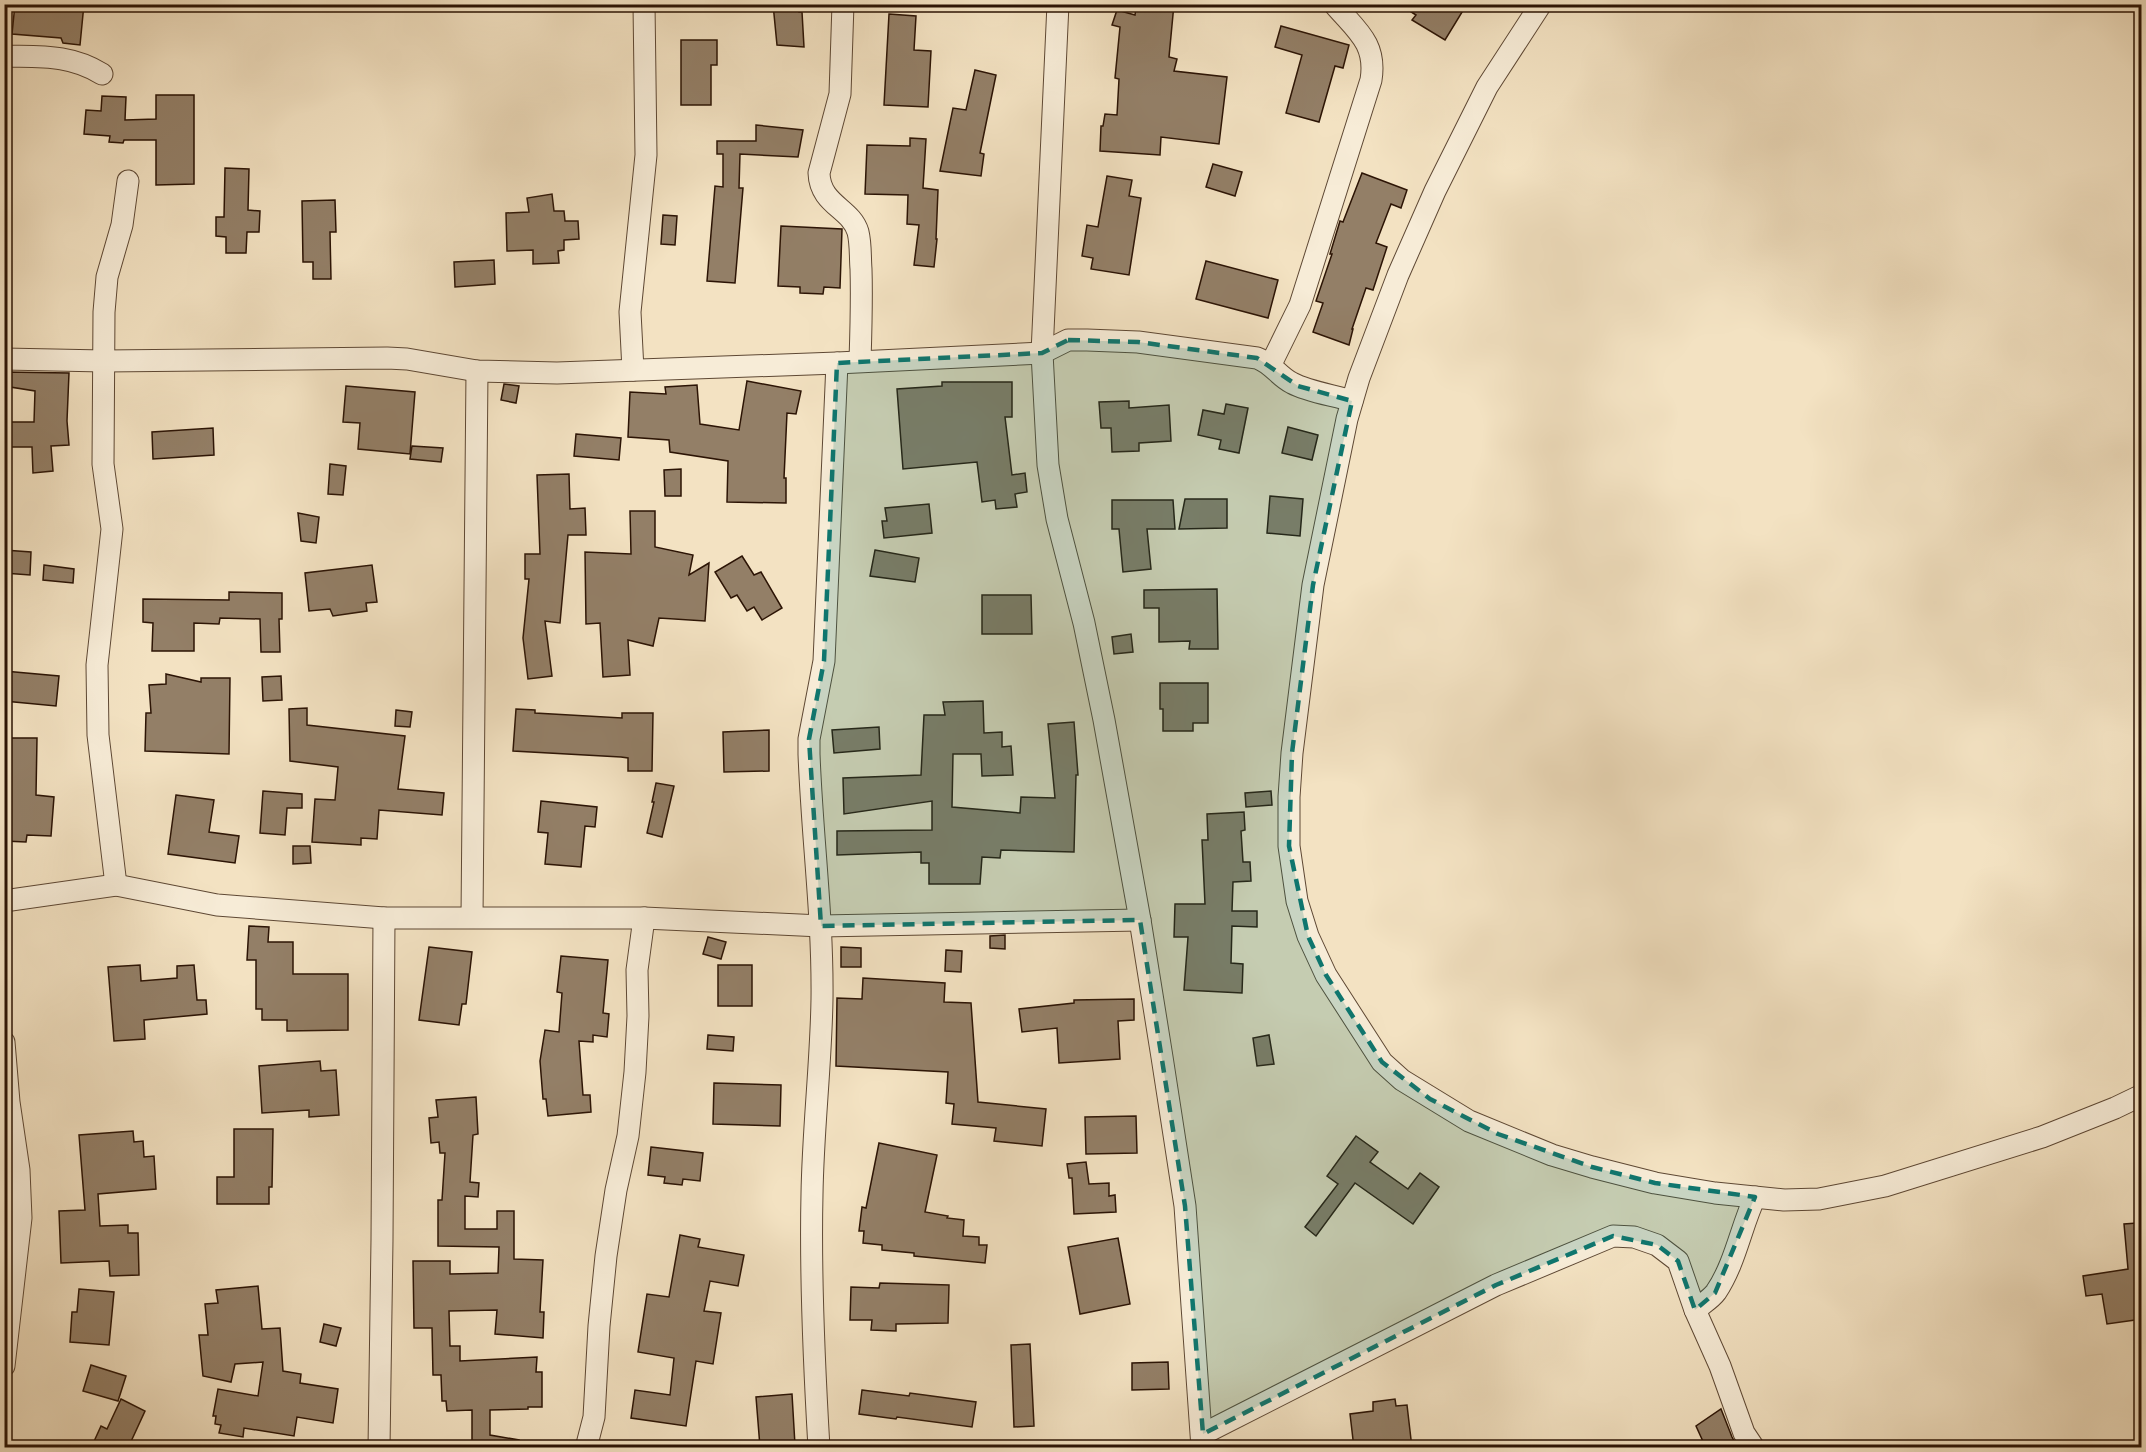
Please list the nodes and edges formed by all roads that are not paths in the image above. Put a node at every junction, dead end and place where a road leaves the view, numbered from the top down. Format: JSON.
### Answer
{"nodes":[{"id":1,"x":644,"y":4,"type":"edge"},
{"id":2,"x":843,"y":4,"type":"edge"},
{"id":3,"x":1058,"y":4,"type":"edge"},
{"id":4,"x":1334,"y":4,"type":"edge"},
{"id":5,"x":1541,"y":4,"type":"edge"},
{"id":6,"x":4,"y":56,"type":"edge"},
{"id":7,"x":102,"y":74,"type":"dead end"},
{"id":8,"x":128,"y":181,"type":"dead end"},
{"id":9,"x":1042,"y":352,"type":"junction"},
{"id":10,"x":4,"y":359,"type":"edge"},
{"id":11,"x":104,"y":361,"type":"junction"},
{"id":12,"x":860,"y":361,"type":"junction"},
{"id":13,"x":837,"y":363,"type":"junction"},
{"id":14,"x":1271,"y":364,"type":"junction"},
{"id":15,"x":633,"y":370,"type":"junction"},
{"id":16,"x":477,"y":371,"type":"junction"},
{"id":17,"x":1352,"y":401,"type":"junction"},
{"id":18,"x":116,"y":885,"type":"junction"},
{"id":19,"x":4,"y":901,"type":"edge"},
{"id":20,"x":472,"y":917,"type":"junction"},
{"id":21,"x":384,"y":918,"type":"junction"},
{"id":22,"x":644,"y":918,"type":"junction"},
{"id":23,"x":1140,"y":920,"type":"junction"},
{"id":24,"x":821,"y":926,"type":"junction"},
{"id":25,"x":4,"y":1042,"type":"edge"},
{"id":26,"x":2142,"y":1095,"type":"edge"},
{"id":27,"x":1755,"y":1197,"type":"junction"},
{"id":28,"x":1695,"y":1310,"type":"junction"},
{"id":29,"x":4,"y":1366,"type":"edge"},
{"id":30,"x":1203,"y":1441,"type":"edge"},
{"id":31,"x":379,"y":1448,"type":"edge"},
{"id":32,"x":585,"y":1448,"type":"edge"},
{"id":33,"x":819,"y":1448,"type":"edge"},
{"id":34,"x":1754,"y":1448,"type":"edge"}],
"edges":[{"from":1,"to":15,"type":"street"},
{"from":2,"to":12,"type":"street"},
{"from":3,"to":9,"type":"street"},
{"from":4,"to":14,"type":"street"},
{"from":5,"to":17,"type":"street"},
{"from":6,"to":7,"type":"street"},
{"from":8,"to":11,"type":"street"},
{"from":9,"to":12,"type":"street"},
{"from":9,"to":14,"type":"street"},
{"from":9,"to":23,"type":"street"},
{"from":10,"to":11,"type":"street"},
{"from":11,"to":16,"type":"street"},
{"from":11,"to":18,"type":"street"},
{"from":12,"to":13,"type":"street"},
{"from":13,"to":15,"type":"street"},
{"from":13,"to":24,"type":"street"},
{"from":14,"to":17,"type":"street"},
{"from":15,"to":16,"type":"street"},
{"from":16,"to":20,"type":"street"},
{"from":17,"to":27,"type":"street"},
{"from":18,"to":19,"type":"street"},
{"from":18,"to":21,"type":"street"},
{"from":20,"to":21,"type":"street"},
{"from":20,"to":22,"type":"street"},
{"from":21,"to":31,"type":"street"},
{"from":22,"to":24,"type":"street"},
{"from":22,"to":32,"type":"street"},
{"from":23,"to":24,"type":"street"},
{"from":23,"to":30,"type":"street"},
{"from":24,"to":33,"type":"street"},
{"from":25,"to":29,"type":"street"},
{"from":26,"to":27,"type":"street"},
{"from":27,"to":28,"type":"street"},
{"from":28,"to":30,"type":"street"},
{"from":28,"to":34,"type":"street"}]}
